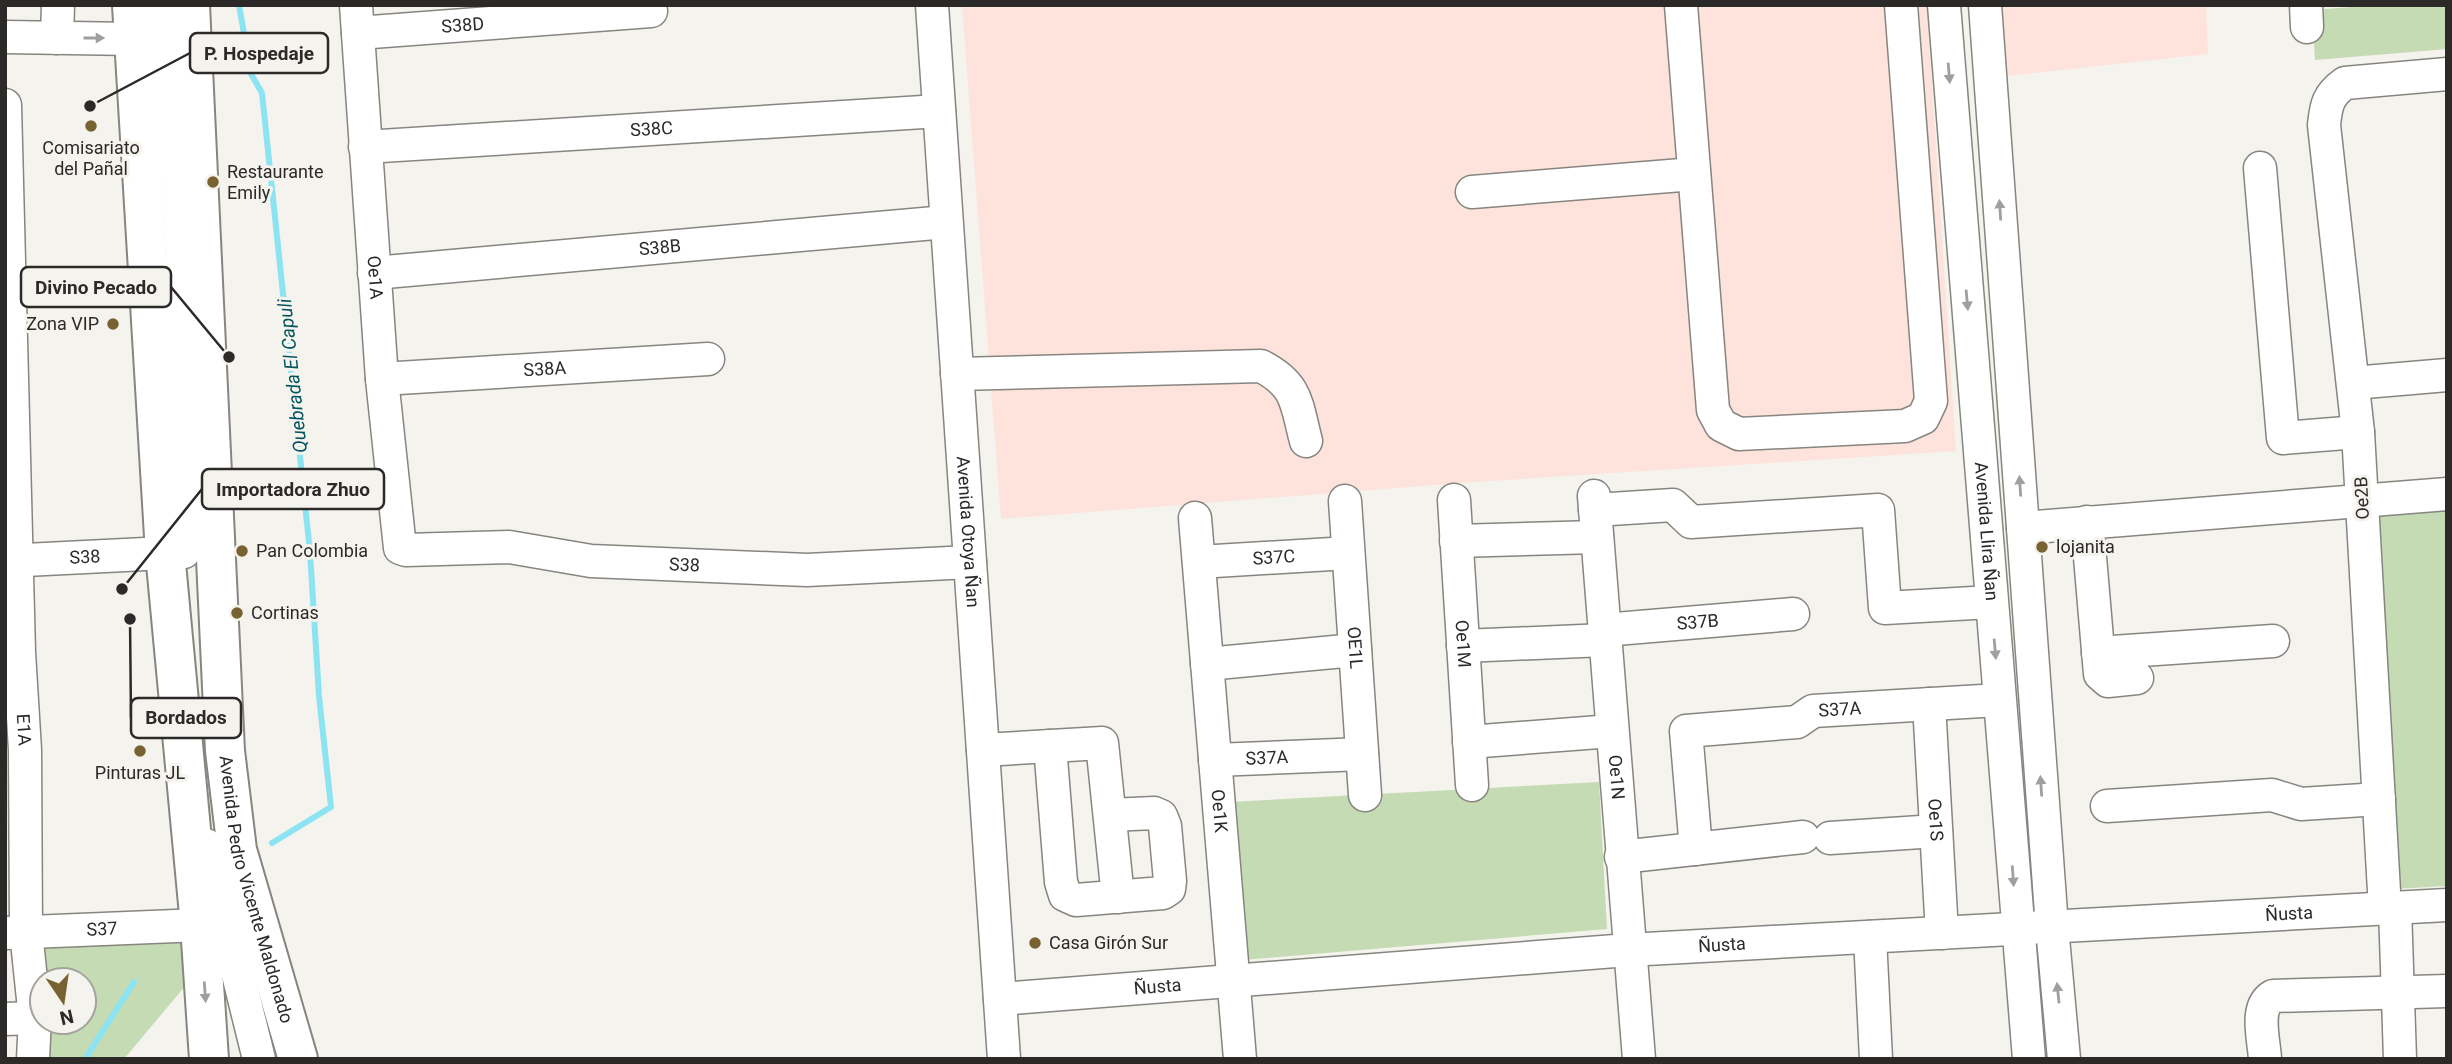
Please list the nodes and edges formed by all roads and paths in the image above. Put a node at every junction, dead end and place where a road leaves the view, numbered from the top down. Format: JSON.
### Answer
{"nodes":[{"id":1,"x":58,"y":5,"type":"edge"},
{"id":2,"x":153,"y":5,"type":"edge"},
{"id":3,"x":166,"y":5,"type":"edge"},
{"id":4,"x":190,"y":5,"type":"edge"},
{"id":5,"x":932,"y":5,"type":"edge"},
{"id":6,"x":1681,"y":5,"type":"edge"},
{"id":7,"x":1901,"y":5,"type":"edge"},
{"id":8,"x":1944,"y":5,"type":"edge"},
{"id":9,"x":1985,"y":5,"type":"edge"},
{"id":10,"x":651,"y":11,"type":"dead end"},
{"id":11,"x":357,"y":19,"type":"edge"},
{"id":12,"x":133,"y":22,"type":"edge"},
{"id":13,"x":5,"y":37,"type":"edge"},
{"id":14,"x":57,"y":38,"type":"junction"},
{"id":15,"x":2447,"y":74,"type":"edge"},
{"id":16,"x":5,"y":105,"type":"edge"},
{"id":17,"x":939,"y":111,"type":"junction"},
{"id":18,"x":365,"y":147,"type":"junction"},
{"id":19,"x":2260,"y":168,"type":"dead end"},
{"id":20,"x":1694,"y":174,"type":"junction"},
{"id":21,"x":7,"y":188,"type":"edge"},
{"id":22,"x":1472,"y":192,"type":"dead end"},
{"id":23,"x":946,"y":222,"type":"junction"},
{"id":24,"x":374,"y":273,"type":"junction"},
{"id":25,"x":8,"y":280,"type":"edge"},
{"id":26,"x":708,"y":359,"type":"dead end"},
{"id":27,"x":957,"y":374,"type":"junction"},
{"id":28,"x":2447,"y":375,"type":"edge"},
{"id":29,"x":9,"y":376,"type":"edge"},
{"id":30,"x":382,"y":379,"type":"junction"},
{"id":31,"x":2353,"y":383,"type":"junction"},
{"id":32,"x":2358,"y":432,"type":"junction"},
{"id":33,"x":1306,"y":441,"type":"dead end"},
{"id":34,"x":11,"y":465,"type":"edge"},
{"id":35,"x":2447,"y":494,"type":"edge"},
{"id":36,"x":1454,"y":500,"type":"dead end"},
{"id":37,"x":2362,"y":500,"type":"junction"},
{"id":38,"x":1345,"y":501,"type":"dead end"},
{"id":39,"x":1595,"y":514,"type":"junction"},
{"id":40,"x":1195,"y":518,"type":"dead end"},
{"id":41,"x":2087,"y":522,"type":"junction"},
{"id":42,"x":2023,"y":528,"type":"junction"},
{"id":43,"x":1456,"y":541,"type":"junction"},
{"id":44,"x":400,"y":548,"type":"joint"},
{"id":45,"x":165,"y":553,"type":"junction"},
{"id":46,"x":1348,"y":553,"type":"junction"},
{"id":47,"x":1193,"y":557,"type":"junction"},
{"id":48,"x":11,"y":561,"type":"edge"},
{"id":49,"x":970,"y":562,"type":"junction"},
{"id":50,"x":1992,"y":603,"type":"junction"},
{"id":51,"x":1793,"y":614,"type":"dead end"},
{"id":52,"x":1604,"y":635,"type":"junction"},
{"id":53,"x":2273,"y":641,"type":"dead end"},
{"id":54,"x":1463,"y":646,"type":"junction"},
{"id":55,"x":1355,"y":650,"type":"junction"},
{"id":56,"x":12,"y":652,"type":"edge"},
{"id":57,"x":2098,"y":653,"type":"junction"},
{"id":58,"x":1207,"y":664,"type":"junction"},
{"id":59,"x":2137,"y":678,"type":"dead end"},
{"id":60,"x":1999,"y":700,"type":"junction"},
{"id":61,"x":1929,"y":704,"type":"junction"},
{"id":62,"x":1612,"y":731,"type":"junction"},
{"id":63,"x":1469,"y":742,"type":"junction"},
{"id":64,"x":1050,"y":746,"type":"junction"},
{"id":65,"x":15,"y":750,"type":"edge"},
{"id":66,"x":983,"y":750,"type":"junction"},
{"id":67,"x":1362,"y":754,"type":"junction"},
{"id":68,"x":1215,"y":760,"type":"junction"},
{"id":69,"x":1472,"y":785,"type":"dead end"},
{"id":70,"x":1365,"y":794,"type":"dead end"},
{"id":71,"x":2379,"y":799,"type":"junction"},
{"id":72,"x":2107,"y":806,"type":"dead end"},
{"id":73,"x":1110,"y":815,"type":"junction"},
{"id":74,"x":1936,"y":831,"type":"junction"},
{"id":75,"x":14,"y":835,"type":"edge"},
{"id":76,"x":1696,"y":849,"type":"junction"},
{"id":77,"x":1621,"y":857,"type":"junction"},
{"id":78,"x":1118,"y":897,"type":"junction"},
{"id":79,"x":2447,"y":905,"type":"edge"},
{"id":80,"x":2390,"y":908,"type":"junction"},
{"id":81,"x":200,"y":925,"type":"junction"},
{"id":82,"x":2052,"y":928,"type":"junction"},
{"id":83,"x":2017,"y":929,"type":"junction"},
{"id":84,"x":15,"y":932,"type":"edge"},
{"id":85,"x":1942,"y":933,"type":"junction"},
{"id":86,"x":1870,"y":937,"type":"junction"},
{"id":87,"x":1628,"y":950,"type":"junction"},
{"id":88,"x":1233,"y":980,"type":"junction"},
{"id":89,"x":2447,"y":991,"type":"edge"},
{"id":90,"x":2398,"y":992,"type":"junction"},
{"id":91,"x":1000,"y":999,"type":"junction"},
{"id":92,"x":20,"y":1019,"type":"edge"},
{"id":93,"x":33,"y":1059,"type":"edge"},
{"id":94,"x":209,"y":1059,"type":"edge"},
{"id":95,"x":259,"y":1059,"type":"edge"},
{"id":96,"x":281,"y":1059,"type":"edge"},
{"id":97,"x":298,"y":1059,"type":"edge"},
{"id":98,"x":1004,"y":1059,"type":"edge"},
{"id":99,"x":1240,"y":1059,"type":"edge"},
{"id":100,"x":1639,"y":1059,"type":"edge"},
{"id":101,"x":1876,"y":1059,"type":"edge"},
{"id":102,"x":2029,"y":1059,"type":"edge"},
{"id":103,"x":2064,"y":1059,"type":"edge"},
{"id":104,"x":2265,"y":1059,"type":"edge"},
{"id":105,"x":2400,"y":1059,"type":"edge"}],
"edges":[{"from":1,"to":14,"type":"street"},
{"from":2,"to":95,"type":"street"},
{"from":3,"to":96,"type":"street"},
{"from":4,"to":97,"type":"main road","name":"Avenida Pedro Vicente Maldonado"},
{"from":5,"to":17,"type":"street","name":"Avenida Otoya Ñan"},
{"from":6,"to":20,"type":"street"},
{"from":7,"to":20,"type":"street"},
{"from":8,"to":50,"type":"street","name":"Avenida Llira Ñan","one_way":true},
{"from":42,"to":9,"type":"street","name":"Avenida Llira Ñan","one_way":true},
{"from":10,"to":11,"type":"street","name":"S38D"},
{"from":11,"to":18,"type":"street","name":"Oe1A"},
{"from":14,"to":12,"type":"street","one_way":true},
{"from":12,"to":45,"type":"main road"},
{"from":13,"to":14,"type":"street"},
{"from":15,"to":31,"type":"street","name":"Oe2B"},
{"from":16,"to":21,"type":"street","name":"E1A"},
{"from":17,"to":18,"type":"street","name":"S38C"},
{"from":17,"to":23,"type":"street","name":"Avenida Otoya Ñan"},
{"from":18,"to":24,"type":"street","name":"Oe1A"},
{"from":19,"to":32,"type":"street"},
{"from":20,"to":22,"type":"street"},
{"from":21,"to":25,"type":"street","name":"E1A"},
{"from":23,"to":24,"type":"street","name":"S38B"},
{"from":23,"to":27,"type":"street","name":"Avenida Otoya Ñan"},
{"from":24,"to":30,"type":"street","name":"Oe1A"},
{"from":25,"to":29,"type":"street","name":"E1A"},
{"from":26,"to":30,"type":"street","name":"S38A"},
{"from":27,"to":33,"type":"street"},
{"from":27,"to":49,"type":"street","name":"Avenida Otoya Ñan"},
{"from":28,"to":31,"type":"street"},
{"from":29,"to":34,"type":"street","name":"E1A"},
{"from":30,"to":44,"type":"street","name":"Oe1A"},
{"from":31,"to":32,"type":"street","name":"Oe2B"},
{"from":32,"to":37,"type":"street","name":"Oe2B"},
{"from":34,"to":48,"type":"street","name":"E1A"},
{"from":35,"to":37,"type":"street"},
{"from":36,"to":43,"type":"street","name":"Oe1M"},
{"from":37,"to":41,"type":"street"},
{"from":37,"to":71,"type":"street","name":"Oe2B"},
{"from":38,"to":46,"type":"street","name":"OE1L"},
{"from":39,"to":43,"type":"street"},
{"from":39,"to":50,"type":"street"},
{"from":39,"to":52,"type":"street","name":"Oe1N"},
{"from":40,"to":47,"type":"street","name":"Oe1K"},
{"from":41,"to":42,"type":"street"},
{"from":41,"to":57,"type":"street"},
{"from":82,"to":42,"type":"street","name":"Avenida Llira Ñan","one_way":true},
{"from":43,"to":54,"type":"street","name":"Oe1M"},
{"from":44,"to":49,"type":"street","name":"S38"},
{"from":45,"to":48,"type":"street","name":"S38"},
{"from":45,"to":81,"type":"main road"},
{"from":46,"to":47,"type":"street","name":"S37C"},
{"from":46,"to":55,"type":"street","name":"OE1L"},
{"from":47,"to":58,"type":"street","name":"Oe1K"},
{"from":48,"to":56,"type":"street","name":"E1A"},
{"from":49,"to":66,"type":"street","name":"Avenida Otoya Ñan"},
{"from":50,"to":60,"type":"street","name":"Avenida Llira Ñan","one_way":true},
{"from":51,"to":52,"type":"street","name":"S37B"},
{"from":52,"to":54,"type":"street","name":"S37B"},
{"from":52,"to":62,"type":"street","name":"Oe1N"},
{"from":53,"to":57,"type":"street"},
{"from":54,"to":63,"type":"street","name":"Oe1M"},
{"from":55,"to":58,"type":"street"},
{"from":55,"to":67,"type":"street","name":"OE1L"},
{"from":56,"to":65,"type":"street","name":"E1A"},
{"from":57,"to":59,"type":"street"},
{"from":58,"to":68,"type":"street","name":"Oe1K"},
{"from":60,"to":61,"type":"street","name":"S37A"},
{"from":60,"to":83,"type":"street","name":"Avenida Llira Ñan","one_way":true},
{"from":61,"to":74,"type":"street","name":"Oe1S"},
{"from":61,"to":76,"type":"street","name":"S37A"},
{"from":62,"to":63,"type":"street"},
{"from":62,"to":77,"type":"street","name":"Oe1N"},
{"from":63,"to":69,"type":"street","name":"Oe1M"},
{"from":64,"to":66,"type":"street"},
{"from":64,"to":73,"type":"street"},
{"from":64,"to":78,"type":"street"},
{"from":65,"to":75,"type":"street","name":"E1A"},
{"from":66,"to":91,"type":"street","name":"Avenida Otoya Ñan"},
{"from":67,"to":68,"type":"street","name":"S37A"},
{"from":67,"to":70,"type":"street","name":"OE1L"},
{"from":68,"to":88,"type":"street","name":"Oe1K"},
{"from":71,"to":72,"type":"street"},
{"from":71,"to":80,"type":"street","name":"Oe2B"},
{"from":73,"to":78,"type":"street"},
{"from":73,"to":78,"type":"street"},
{"from":74,"to":76,"type":"street"},
{"from":74,"to":85,"type":"street","name":"Oe1S"},
{"from":75,"to":84,"type":"street","name":"E1A"},
{"from":76,"to":77,"type":"street"},
{"from":77,"to":87,"type":"street","name":"Oe1N"},
{"from":79,"to":80,"type":"street","name":"Ñusta"},
{"from":80,"to":82,"type":"street","name":"Ñusta"},
{"from":80,"to":90,"type":"street","name":"Oe2B"},
{"from":81,"to":84,"type":"street","name":"S37"},
{"from":81,"to":94,"type":"main road","one_way":true},
{"from":82,"to":83,"type":"street","name":"Ñusta"},
{"from":103,"to":82,"type":"street","name":"Avenida Llira Ñan","one_way":true},
{"from":83,"to":85,"type":"street","name":"Ñusta"},
{"from":83,"to":102,"type":"street","name":"Avenida Llira Ñan"},
{"from":84,"to":92,"type":"street","name":"E1A"},
{"from":85,"to":86,"type":"street","name":"Ñusta"},
{"from":86,"to":87,"type":"street","name":"Ñusta"},
{"from":86,"to":101,"type":"street"},
{"from":87,"to":88,"type":"street","name":"Ñusta"},
{"from":87,"to":100,"type":"street","name":"Oe1N"},
{"from":88,"to":91,"type":"street","name":"Ñusta"},
{"from":88,"to":99,"type":"street","name":"Oe1K"},
{"from":89,"to":90,"type":"street"},
{"from":90,"to":104,"type":"street"},
{"from":90,"to":105,"type":"street","name":"Oe2B"},
{"from":91,"to":98,"type":"street","name":"Avenida Otoya Ñan"},
{"from":92,"to":93,"type":"street","name":"E1A"}]}
